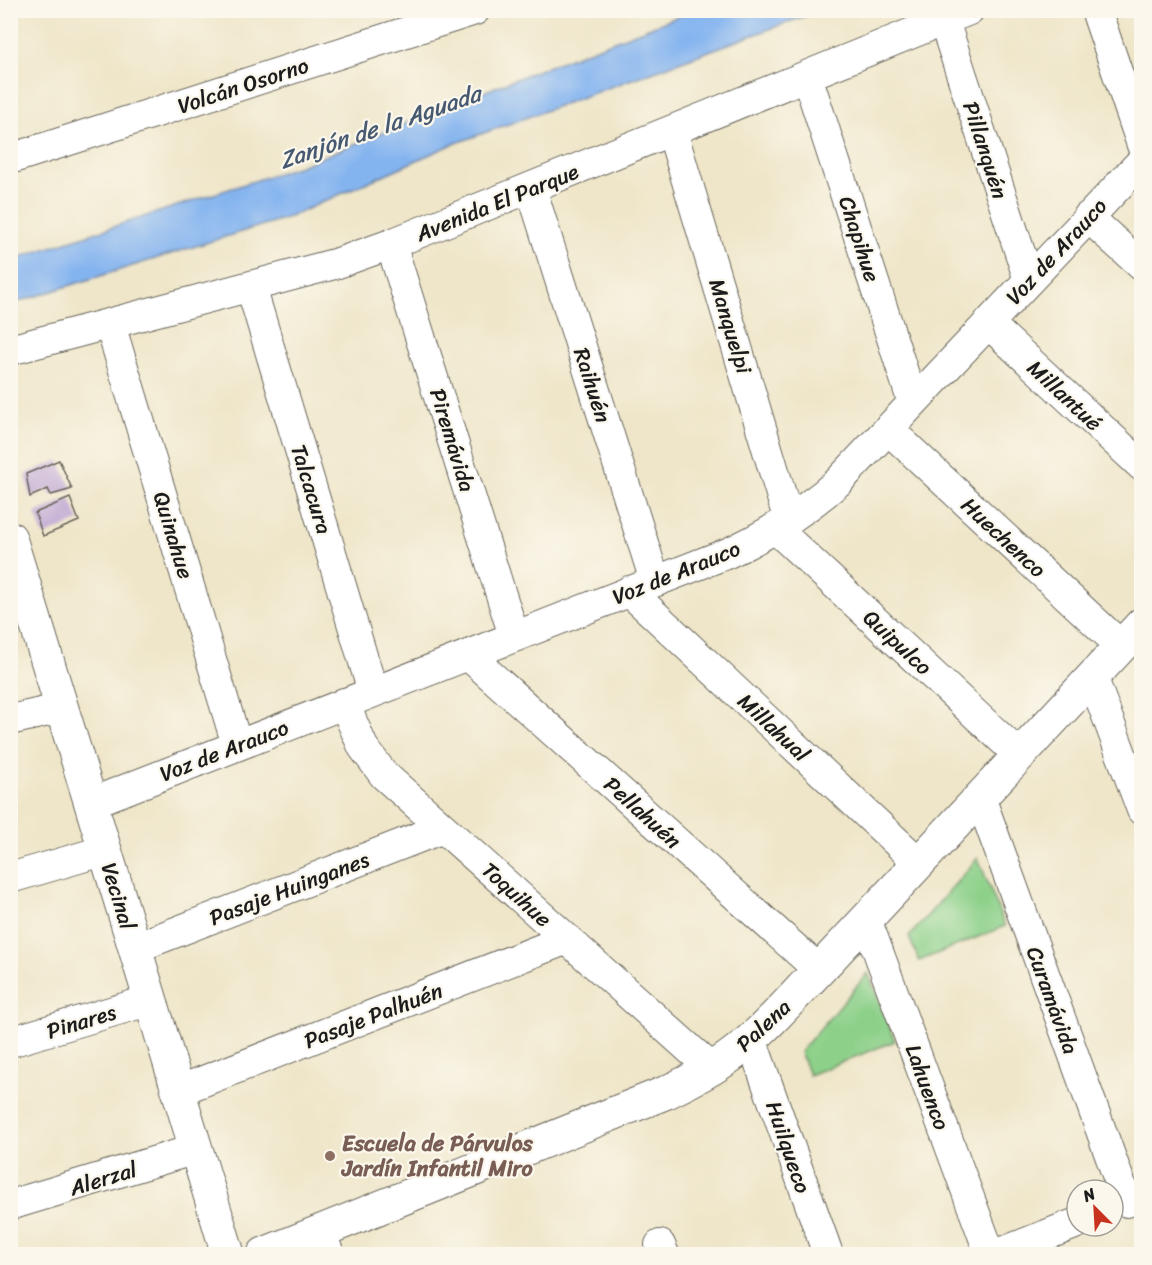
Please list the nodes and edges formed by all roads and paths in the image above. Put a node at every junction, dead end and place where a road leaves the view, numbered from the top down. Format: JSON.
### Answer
{"nodes":[{"id":1,"x":475,"y":10,"type":"edge"},
{"id":2,"x":1096,"y":10,"type":"edge"},
{"id":3,"x":956,"y":16,"type":"edge"},
{"id":4,"x":416,"y":20,"type":"edge"},
{"id":5,"x":807,"y":76,"type":"junction"},
{"id":6,"x":672,"y":130,"type":"junction"},
{"id":7,"x":1142,"y":145,"type":"edge"},
{"id":8,"x":10,"y":159,"type":"edge"},
{"id":9,"x":1142,"y":161,"type":"edge"},
{"id":10,"x":531,"y":188,"type":"junction"},
{"id":11,"x":1088,"y":217,"type":"junction"},
{"id":12,"x":391,"y":244,"type":"junction"},
{"id":13,"x":1142,"y":266,"type":"edge"},
{"id":14,"x":1029,"y":280,"type":"junction"},
{"id":15,"x":251,"y":287,"type":"junction"},
{"id":16,"x":110,"y":324,"type":"junction"},
{"id":17,"x":988,"y":324,"type":"junction"},
{"id":18,"x":10,"y":350,"type":"edge"},
{"id":19,"x":913,"y":403,"type":"junction"},
{"id":20,"x":888,"y":429,"type":"junction"},
{"id":21,"x":1142,"y":466,"type":"edge"},
{"id":22,"x":783,"y":525,"type":"junction"},
{"id":23,"x":10,"y":538,"type":"edge"},
{"id":24,"x":642,"y":586,"type":"junction"},
{"id":25,"x":1131,"y":635,"type":"edge"},
{"id":26,"x":514,"y":636,"type":"junction"},
{"id":27,"x":468,"y":655,"type":"junction"},
{"id":28,"x":1092,"y":676,"type":"junction"},
{"id":29,"x":374,"y":692,"type":"junction"},
{"id":30,"x":344,"y":703,"type":"junction"},
{"id":31,"x":62,"y":708,"type":"junction"},
{"id":32,"x":10,"y":720,"type":"edge"},
{"id":33,"x":237,"y":745,"type":"junction"},
{"id":34,"x":1019,"y":755,"type":"junction"},
{"id":35,"x":980,"y":797,"type":"junction"},
{"id":36,"x":91,"y":802,"type":"junction"},
{"id":37,"x":1142,"y":810,"type":"edge"},
{"id":38,"x":443,"y":828,"type":"junction"},
{"id":39,"x":106,"y":850,"type":"junction"},
{"id":40,"x":919,"y":863,"type":"junction"},
{"id":41,"x":10,"y":878,"type":"edge"},
{"id":42,"x":866,"y":919,"type":"junction"},
{"id":43,"x":567,"y":939,"type":"junction"},
{"id":44,"x":135,"y":948,"type":"junction"},
{"id":45,"x":819,"y":970,"type":"junction"},
{"id":46,"x":151,"y":999,"type":"junction"},
{"id":47,"x":751,"y":1039,"type":"junction"},
{"id":48,"x":10,"y":1042,"type":"edge"},
{"id":49,"x":712,"y":1069,"type":"junction"},
{"id":50,"x":178,"y":1092,"type":"junction"},
{"id":51,"x":196,"y":1149,"type":"junction"},
{"id":52,"x":1127,"y":1201,"type":"edge"},
{"id":53,"x":10,"y":1205,"type":"edge"},
{"id":54,"x":1065,"y":1228,"type":"edge"},
{"id":55,"x":325,"y":1243,"type":"edge"},
{"id":56,"x":228,"y":1254,"type":"edge"},
{"id":57,"x":264,"y":1254,"type":"edge"},
{"id":58,"x":828,"y":1254,"type":"edge"},
{"id":59,"x":990,"y":1254,"type":"edge"},
{"id":60,"x":998,"y":1254,"type":"edge"}],
"edges":[{"from":1,"to":4,"type":"street","name":"Volcán Osorno"},
{"from":2,"to":7,"type":"street"},
{"from":3,"to":5,"type":"street","name":"Avenida El Parque"},
{"from":3,"to":14,"type":"street","name":"Pillanquén"},
{"from":4,"to":8,"type":"street","name":"Volcán Osorno"},
{"from":5,"to":6,"type":"street","name":"Avenida El Parque"},
{"from":5,"to":19,"type":"street","name":"Chapihue"},
{"from":6,"to":10,"type":"street","name":"Avenida El Parque"},
{"from":6,"to":22,"type":"street","name":"Manquelpi"},
{"from":9,"to":11,"type":"street","name":"Voz de Arauco"},
{"from":10,"to":12,"type":"street","name":"Avenida El Parque"},
{"from":10,"to":24,"type":"street","name":"Raihuén"},
{"from":11,"to":13,"type":"street"},
{"from":11,"to":14,"type":"street","name":"Voz de Arauco"},
{"from":12,"to":15,"type":"street","name":"Avenida El Parque"},
{"from":12,"to":26,"type":"street","name":"Piremávida"},
{"from":14,"to":17,"type":"street","name":"Voz de Arauco"},
{"from":15,"to":16,"type":"street","name":"Avenida El Parque"},
{"from":15,"to":29,"type":"street","name":"Talcacura"},
{"from":16,"to":18,"type":"street","name":"Avenida El Parque"},
{"from":16,"to":33,"type":"street","name":"Quinahue"},
{"from":17,"to":19,"type":"street","name":"Voz de Arauco"},
{"from":17,"to":21,"type":"street","name":"Millantué"},
{"from":19,"to":20,"type":"street","name":"Voz de Arauco"},
{"from":20,"to":22,"type":"street","name":"Voz de Arauco"},
{"from":20,"to":25,"type":"street","name":"Huechenco"},
{"from":22,"to":24,"type":"street","name":"Voz de Arauco"},
{"from":22,"to":34,"type":"street","name":"Quipulco"},
{"from":23,"to":31,"type":"street","name":"Vecinal"},
{"from":24,"to":26,"type":"street","name":"Voz de Arauco"},
{"from":24,"to":40,"type":"street","name":"Millahual"},
{"from":25,"to":28,"type":"street","name":"Palena"},
{"from":26,"to":27,"type":"street","name":"Voz de Arauco"},
{"from":27,"to":29,"type":"street","name":"Voz de Arauco"},
{"from":27,"to":45,"type":"street","name":"Pellahuén"},
{"from":28,"to":34,"type":"street","name":"Palena"},
{"from":28,"to":37,"type":"street"},
{"from":29,"to":30,"type":"street","name":"Voz de Arauco"},
{"from":30,"to":33,"type":"street","name":"Voz de Arauco"},
{"from":30,"to":38,"type":"street","name":"Toquihue"},
{"from":31,"to":32,"type":"street"},
{"from":31,"to":36,"type":"street","name":"Vecinal"},
{"from":33,"to":36,"type":"street","name":"Voz de Arauco"},
{"from":34,"to":35,"type":"street","name":"Palena"},
{"from":35,"to":40,"type":"street","name":"Palena"},
{"from":35,"to":52,"type":"street","name":"Curamávida"},
{"from":36,"to":39,"type":"street","name":"Vecinal"},
{"from":38,"to":43,"type":"street","name":"Toquihue"},
{"from":38,"to":44,"type":"street","name":"Pasaje Huinganes"},
{"from":39,"to":41,"type":"street"},
{"from":39,"to":44,"type":"street","name":"Vecinal"},
{"from":40,"to":42,"type":"street","name":"Palena"},
{"from":42,"to":45,"type":"street","name":"Palena"},
{"from":42,"to":59,"type":"street","name":"Lahuenco"},
{"from":43,"to":49,"type":"street","name":"Toquihue"},
{"from":43,"to":50,"type":"street","name":"Pasaje Palhuén"},
{"from":44,"to":46,"type":"street","name":"Vecinal"},
{"from":45,"to":47,"type":"street","name":"Palena"},
{"from":46,"to":48,"type":"street","name":"Pinares"},
{"from":46,"to":50,"type":"street","name":"Vecinal"},
{"from":47,"to":49,"type":"street","name":"Palena"},
{"from":47,"to":58,"type":"street","name":"Huilqueco"},
{"from":49,"to":55,"type":"street","name":"Palena"},
{"from":50,"to":51,"type":"street","name":"Vecinal"},
{"from":51,"to":53,"type":"street","name":"Alerzal"},
{"from":51,"to":56,"type":"street","name":"Vecinal"},
{"from":54,"to":60,"type":"street"},
{"from":55,"to":57,"type":"street","name":"Palena"}]}
